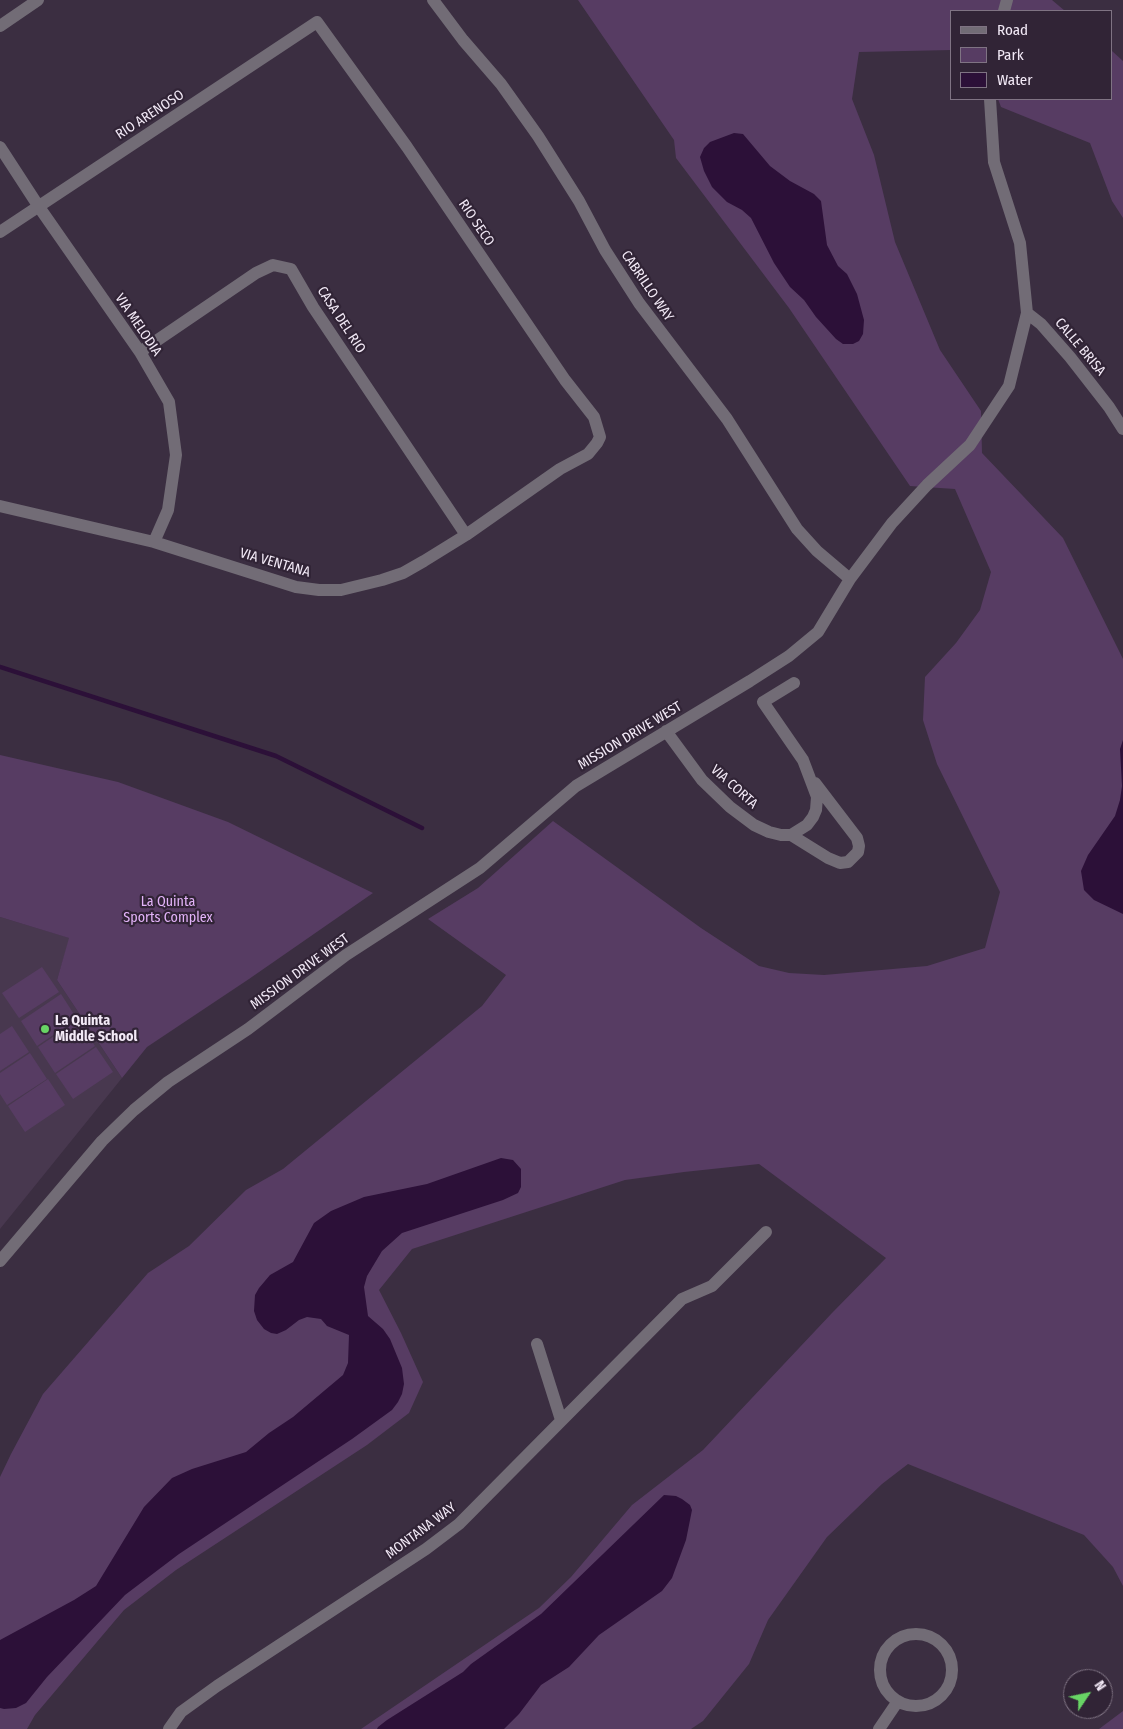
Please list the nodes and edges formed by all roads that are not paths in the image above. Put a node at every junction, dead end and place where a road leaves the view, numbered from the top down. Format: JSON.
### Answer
{"nodes":[{"id":1,"x":38,"y":0,"type":"edge"},
{"id":2,"x":433,"y":0,"type":"edge"},
{"id":3,"x":317,"y":22,"type":"joint"},
{"id":4,"x":0,"y":26,"type":"edge"},
{"id":5,"x":990,"y":100,"type":"edge"},
{"id":6,"x":0,"y":147,"type":"edge"},
{"id":7,"x":39,"y":206,"type":"junction"},
{"id":8,"x":0,"y":232,"type":"edge"},
{"id":9,"x":1027,"y":313,"type":"junction"},
{"id":10,"x":140,"y":352,"type":"junction"},
{"id":11,"x":1123,"y":429,"type":"edge"},
{"id":12,"x":597,"y":443,"type":"joint"},
{"id":13,"x":0,"y":506,"type":"edge"},
{"id":14,"x":466,"y":535,"type":"junction"},
{"id":15,"x":154,"y":542,"type":"junction"},
{"id":16,"x":850,"y":579,"type":"junction"},
{"id":17,"x":794,"y":683,"type":"dead end"},
{"id":18,"x":666,"y":731,"type":"junction"},
{"id":19,"x":810,"y":777,"type":"junction"},
{"id":20,"x":791,"y":835,"type":"junction"},
{"id":21,"x":766,"y":1232,"type":"dead end"},
{"id":22,"x":0,"y":1260,"type":"edge"},
{"id":23,"x":537,"y":1344,"type":"dead end"},
{"id":24,"x":562,"y":1420,"type":"junction"},
{"id":25,"x":898,"y":1701,"type":"junction"},
{"id":26,"x":169,"y":1729,"type":"edge"},
{"id":27,"x":879,"y":1729,"type":"edge"}],
"edges":[{"from":1,"to":4,"type":"street"},
{"from":2,"to":16,"type":"street","name":"CABRILLO WAY"},
{"from":3,"to":7,"type":"street","name":"RIO ARENOSO"},
{"from":3,"to":12,"type":"street","name":"RIO SECO"},
{"from":5,"to":9,"type":"street","name":"MISSION DRIVE WEST"},
{"from":6,"to":7,"type":"street","name":"VIA MELODIA"},
{"from":7,"to":8,"type":"street","name":"RIO ARENOSO"},
{"from":7,"to":10,"type":"street","name":"VIA MELODIA"},
{"from":9,"to":11,"type":"street","name":"CALLE BRISA"},
{"from":9,"to":16,"type":"street","name":"MISSION DRIVE WEST"},
{"from":10,"to":14,"type":"street","name":"CASA DEL RIO"},
{"from":10,"to":15,"type":"street","name":"VIA MELODIA"},
{"from":12,"to":14,"type":"street","name":"VIA VENTANA"},
{"from":13,"to":15,"type":"street","name":"VIA VENTANA"},
{"from":14,"to":15,"type":"street","name":"VIA VENTANA"},
{"from":16,"to":18,"type":"street","name":"MISSION DRIVE WEST"},
{"from":17,"to":19,"type":"street"},
{"from":18,"to":20,"type":"street","name":"VIA CORTA"},
{"from":18,"to":22,"type":"street","name":"MISSION DRIVE WEST"},
{"from":19,"to":20,"type":"street"},
{"from":19,"to":20,"type":"street"},
{"from":21,"to":24,"type":"street","name":"MONTANA WAY"},
{"from":23,"to":24,"type":"street"},
{"from":24,"to":26,"type":"street","name":"MONTANA WAY"},
{"from":25,"to":25,"type":"street"},
{"from":25,"to":27,"type":"street"}]}
